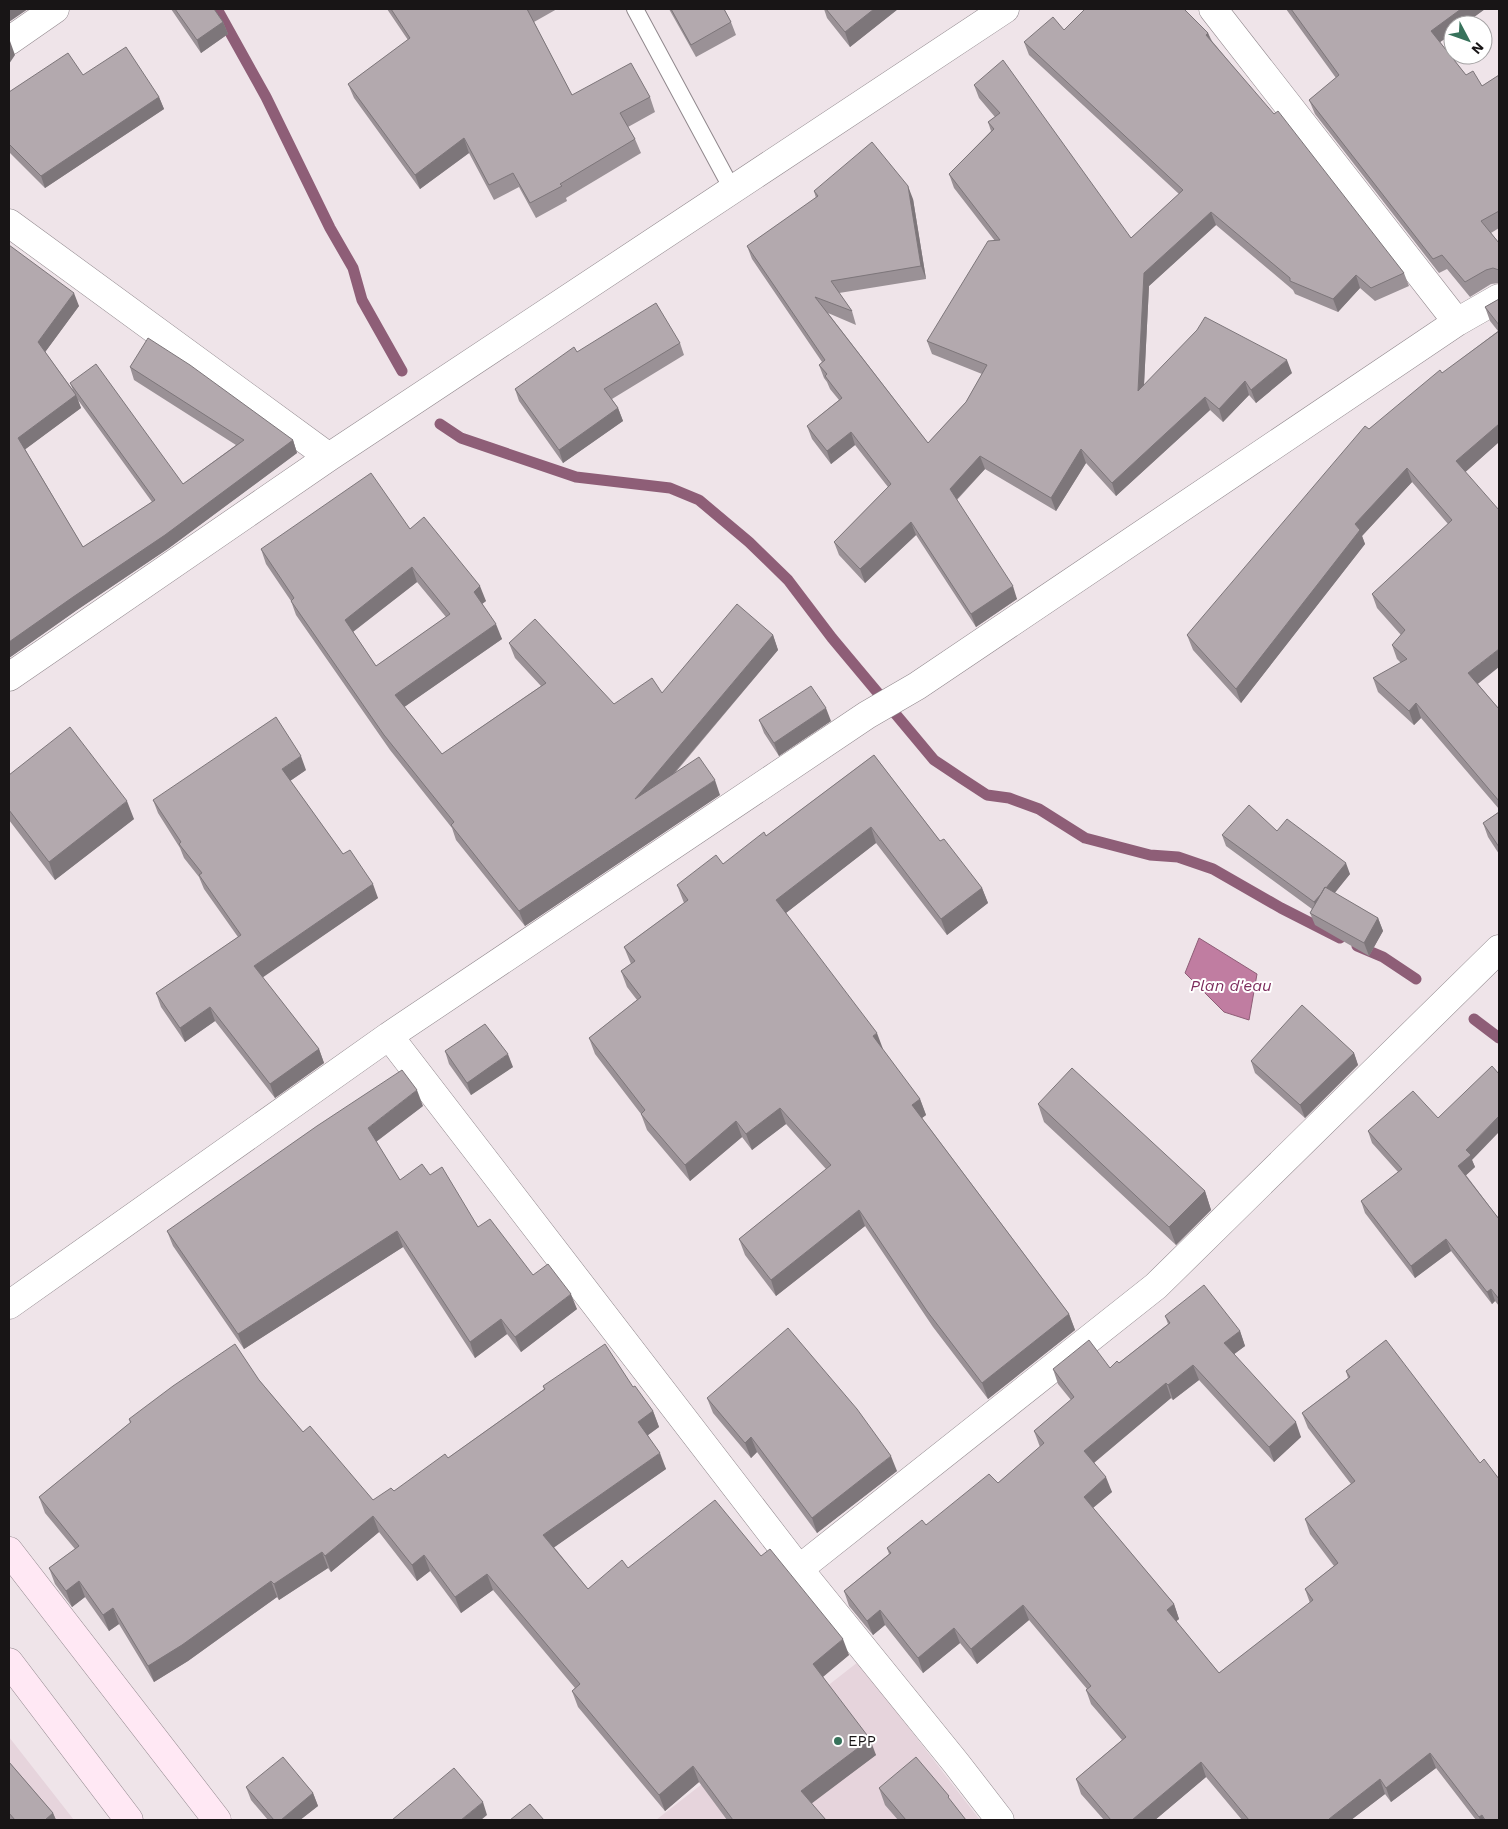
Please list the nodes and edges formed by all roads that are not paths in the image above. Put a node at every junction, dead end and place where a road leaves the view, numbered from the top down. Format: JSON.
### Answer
{"nodes":[{"id":1,"x":55,"y":9,"type":"edge"},
{"id":2,"x":635,"y":9,"type":"edge"},
{"id":3,"x":1005,"y":9,"type":"edge"},
{"id":4,"x":1213,"y":9,"type":"edge"},
{"id":5,"x":9,"y":41,"type":"edge"},
{"id":6,"x":732,"y":190,"type":"junction"},
{"id":7,"x":9,"y":223,"type":"edge"},
{"id":8,"x":1499,"y":298,"type":"edge"},
{"id":9,"x":1457,"y":322,"type":"junction"},
{"id":10,"x":329,"y":457,"type":"junction"},
{"id":11,"x":9,"y":677,"type":"edge"},
{"id":12,"x":1499,"y":949,"type":"edge"},
{"id":13,"x":390,"y":1036,"type":"junction"},
{"id":14,"x":9,"y":1306,"type":"edge"},
{"id":15,"x":9,"y":1551,"type":"edge"},
{"id":16,"x":799,"y":1569,"type":"junction"},
{"id":17,"x":9,"y":1662,"type":"edge"},
{"id":18,"x":129,"y":1820,"type":"edge"},
{"id":19,"x":217,"y":1820,"type":"edge"},
{"id":20,"x":1000,"y":1820,"type":"edge"}],
"edges":[{"from":1,"to":5,"type":"street"},
{"from":2,"to":6,"type":"lane"},
{"from":3,"to":6,"type":"street"},
{"from":4,"to":9,"type":"street"},
{"from":6,"to":10,"type":"street"},
{"from":7,"to":10,"type":"street"},
{"from":8,"to":9,"type":"street"},
{"from":9,"to":13,"type":"street"},
{"from":10,"to":11,"type":"street"},
{"from":12,"to":16,"type":"street"},
{"from":13,"to":14,"type":"street"},
{"from":13,"to":16,"type":"street"},
{"from":15,"to":19,"type":"street"},
{"from":16,"to":20,"type":"street"},
{"from":17,"to":18,"type":"street"}]}
